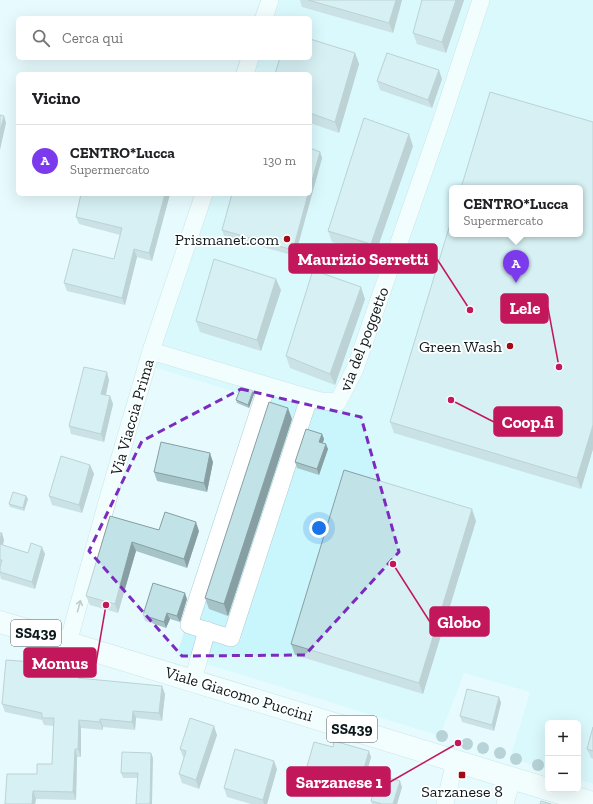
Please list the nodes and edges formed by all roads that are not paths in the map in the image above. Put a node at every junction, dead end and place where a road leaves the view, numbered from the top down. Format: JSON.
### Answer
{"nodes":[{"id":1,"x":270,"y":0,"type":"edge"},
{"id":2,"x":481,"y":0,"type":"edge"},
{"id":3,"x":265,"y":16,"type":"edge"},
{"id":4,"x":249,"y":60,"type":"edge"},
{"id":5,"x":246,"y":72,"type":"edge"},
{"id":6,"x":203,"y":196,"type":"edge"},
{"id":7,"x":151,"y":351,"type":"junction"},
{"id":8,"x":267,"y":386,"type":"junction"},
{"id":9,"x":309,"y":398,"type":"junction"},
{"id":10,"x":1,"y":626,"type":"edge"},
{"id":11,"x":207,"y":630,"type":"junction"},
{"id":12,"x":68,"y":643,"type":"junction"},
{"id":13,"x":193,"y":680,"type":"junction"},
{"id":14,"x":455,"y":761,"type":"junction"},
{"id":15,"x":512,"y":779,"type":"junction"},
{"id":16,"x":593,"y":803,"type":"edge"},
{"id":17,"x":445,"y":804,"type":"edge"},
{"id":18,"x":505,"y":804,"type":"edge"}],
"edges":[{"from":1,"to":3,"type":"street"},
{"from":2,"to":9,"type":"street","name":"via del poggetto"},
{"from":4,"to":5,"type":"street"},
{"from":6,"to":7,"type":"street","name":"Via Viaccia Prima"},
{"from":7,"to":8,"type":"street","name":"via del poggetto"},
{"from":12,"to":7,"type":"street","name":"Via Viaccia Prima","one_way":true},
{"from":8,"to":9,"type":"street","name":"via del poggetto"},
{"from":8,"to":11,"type":"street"},
{"from":9,"to":11,"type":"street"},
{"from":10,"to":12,"type":"main road","name":"Viale Giacomo Puccini","number":"SS439"},
{"from":11,"to":13,"type":"street"},
{"from":12,"to":13,"type":"main road","name":"Viale Giacomo Puccini","number":"SS439"},
{"from":13,"to":14,"type":"main road","name":"Viale Giacomo Puccini","number":"SS439"},
{"from":14,"to":15,"type":"main road","name":"Viale Giacomo Puccini","number":"SS439"},
{"from":14,"to":17,"type":"street"},
{"from":15,"to":16,"type":"main road","name":"Viale Giacomo Puccini","number":"SS439"},
{"from":15,"to":18,"type":"street"}]}
